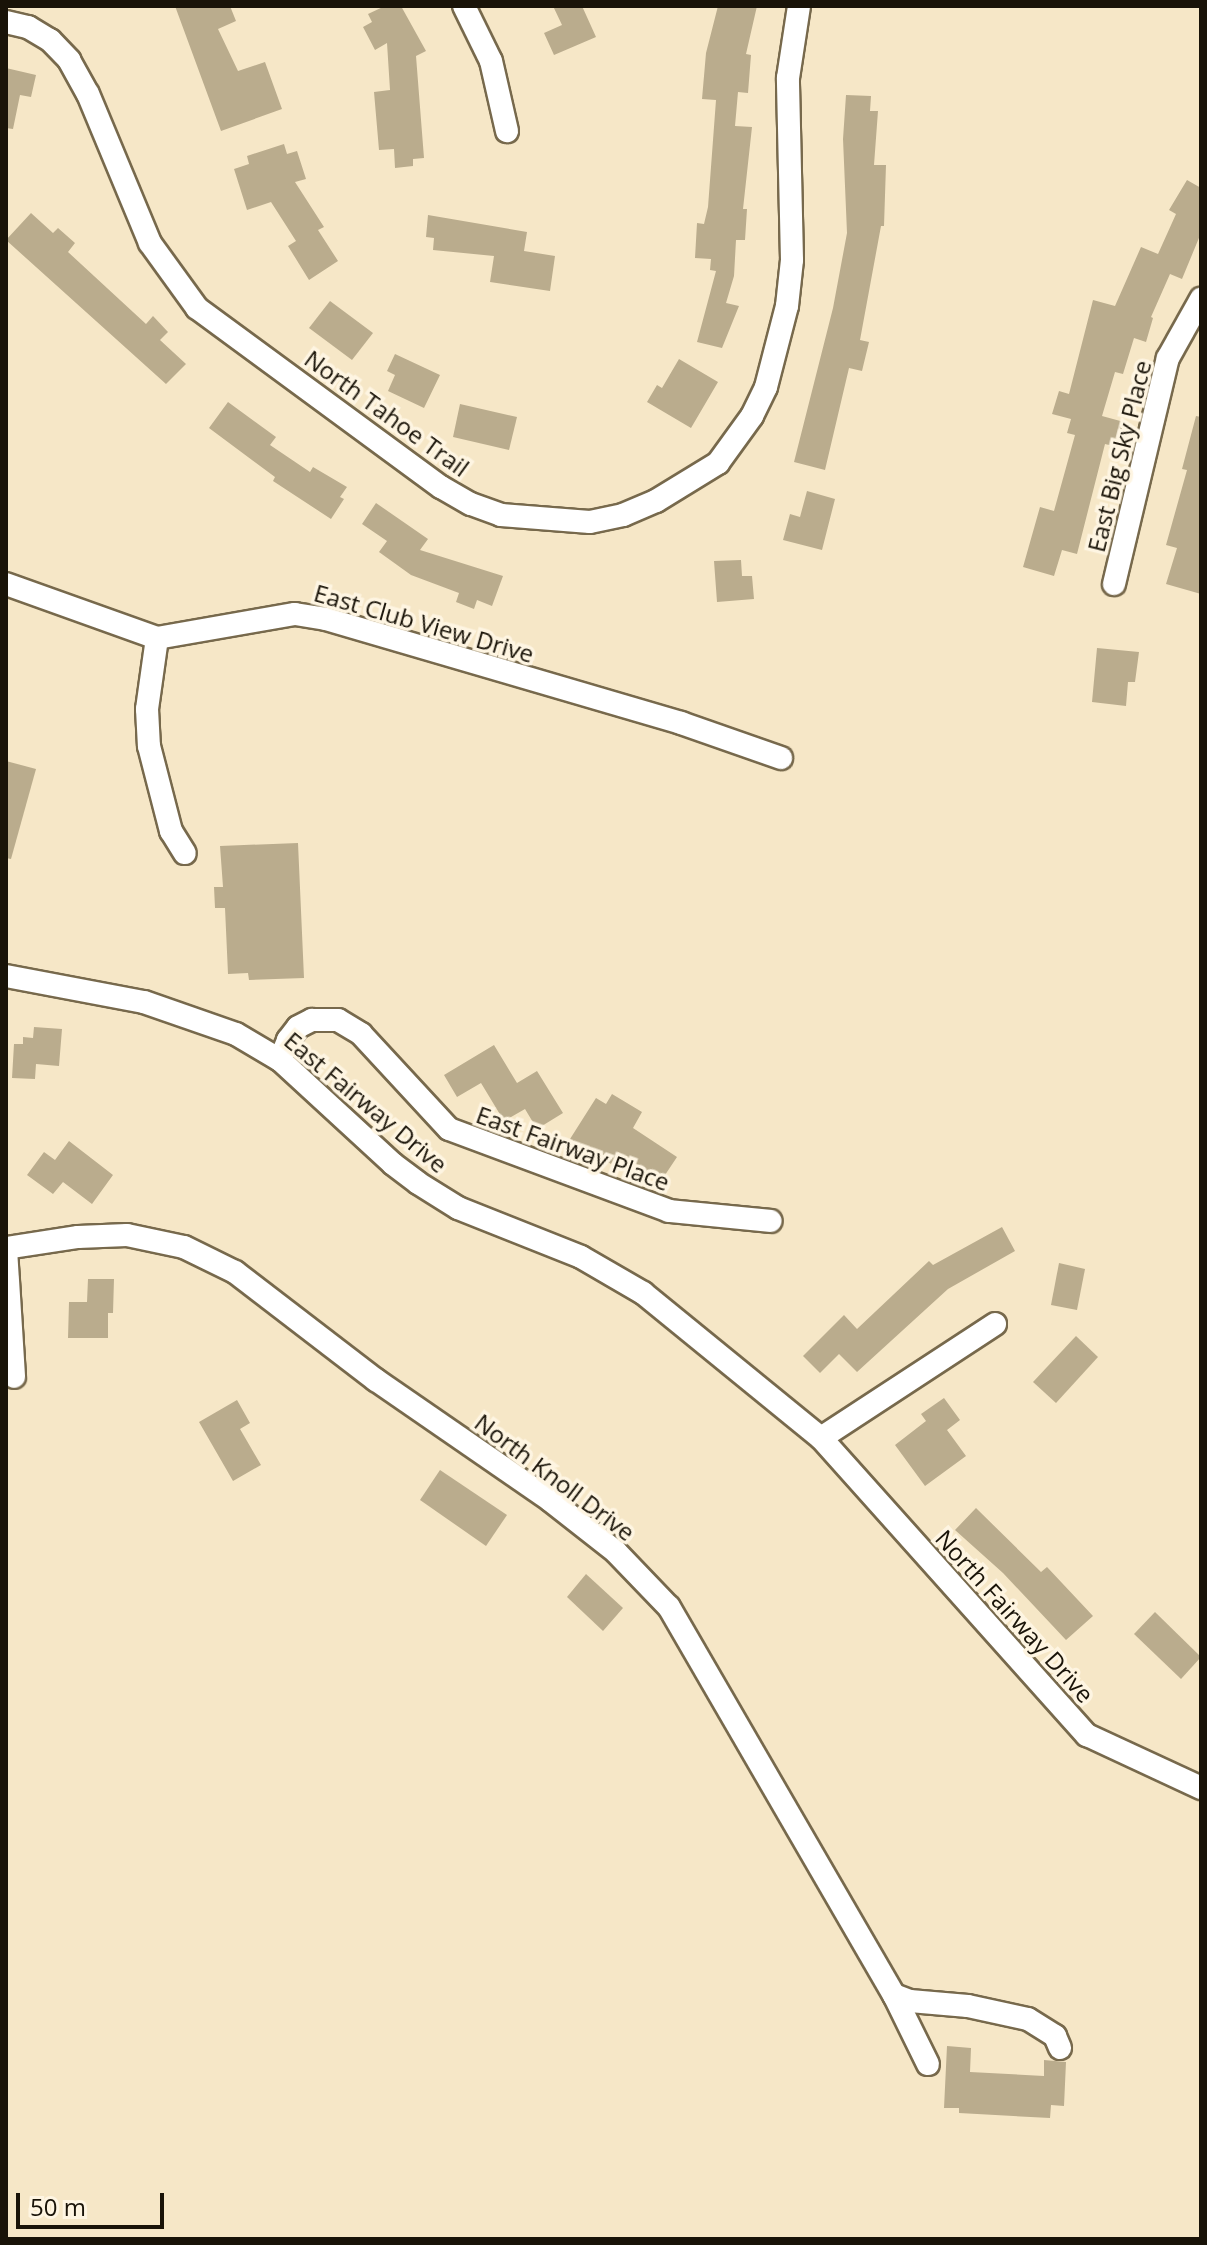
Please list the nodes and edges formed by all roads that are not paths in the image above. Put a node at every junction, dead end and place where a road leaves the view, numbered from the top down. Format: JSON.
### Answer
{"nodes":[{"id":1,"x":464,"y":6,"type":"edge"},
{"id":2,"x":799,"y":6,"type":"edge"},
{"id":3,"x":6,"y":22,"type":"edge"},
{"id":4,"x":507,"y":131,"type":"dead end"},
{"id":5,"x":1201,"y":299,"type":"edge"},
{"id":6,"x":6,"y":584,"type":"edge"},
{"id":7,"x":1114,"y":584,"type":"dead end"},
{"id":8,"x":157,"y":638,"type":"junction"},
{"id":9,"x":781,"y":758,"type":"dead end"},
{"id":10,"x":185,"y":853,"type":"dead end"},
{"id":11,"x":6,"y":976,"type":"edge"},
{"id":12,"x":280,"y":1060,"type":"junction"},
{"id":13,"x":771,"y":1221,"type":"dead end"},
{"id":14,"x":6,"y":1248,"type":"edge"},
{"id":15,"x":995,"y":1324,"type":"dead end"},
{"id":16,"x":14,"y":1377,"type":"dead end"},
{"id":17,"x":821,"y":1438,"type":"junction"},
{"id":18,"x":1201,"y":1788,"type":"edge"},
{"id":19,"x":894,"y":1995,"type":"junction"},
{"id":20,"x":1060,"y":2048,"type":"dead end"},
{"id":21,"x":928,"y":2064,"type":"dead end"}],
"edges":[{"from":1,"to":4,"type":"street"},
{"from":2,"to":3,"type":"street","name":"North Tahoe Trail"},
{"from":5,"to":7,"type":"street","name":"East Big Sky Place"},
{"from":6,"to":8,"type":"street","name":"East Club View Drive"},
{"from":8,"to":9,"type":"street","name":"East Club View Drive"},
{"from":8,"to":10,"type":"street"},
{"from":11,"to":12,"type":"street","name":"East Fairway Drive"},
{"from":12,"to":13,"type":"street","name":"East Fairway Place"},
{"from":12,"to":17,"type":"street","name":"East Fairway Drive"},
{"from":14,"to":16,"type":"street"},
{"from":14,"to":19,"type":"street","name":"North Knoll Drive"},
{"from":15,"to":17,"type":"street"},
{"from":17,"to":18,"type":"street","name":"North Fairway Drive"},
{"from":19,"to":20,"type":"street"},
{"from":19,"to":21,"type":"street","name":"North Knoll Drive"}]}
